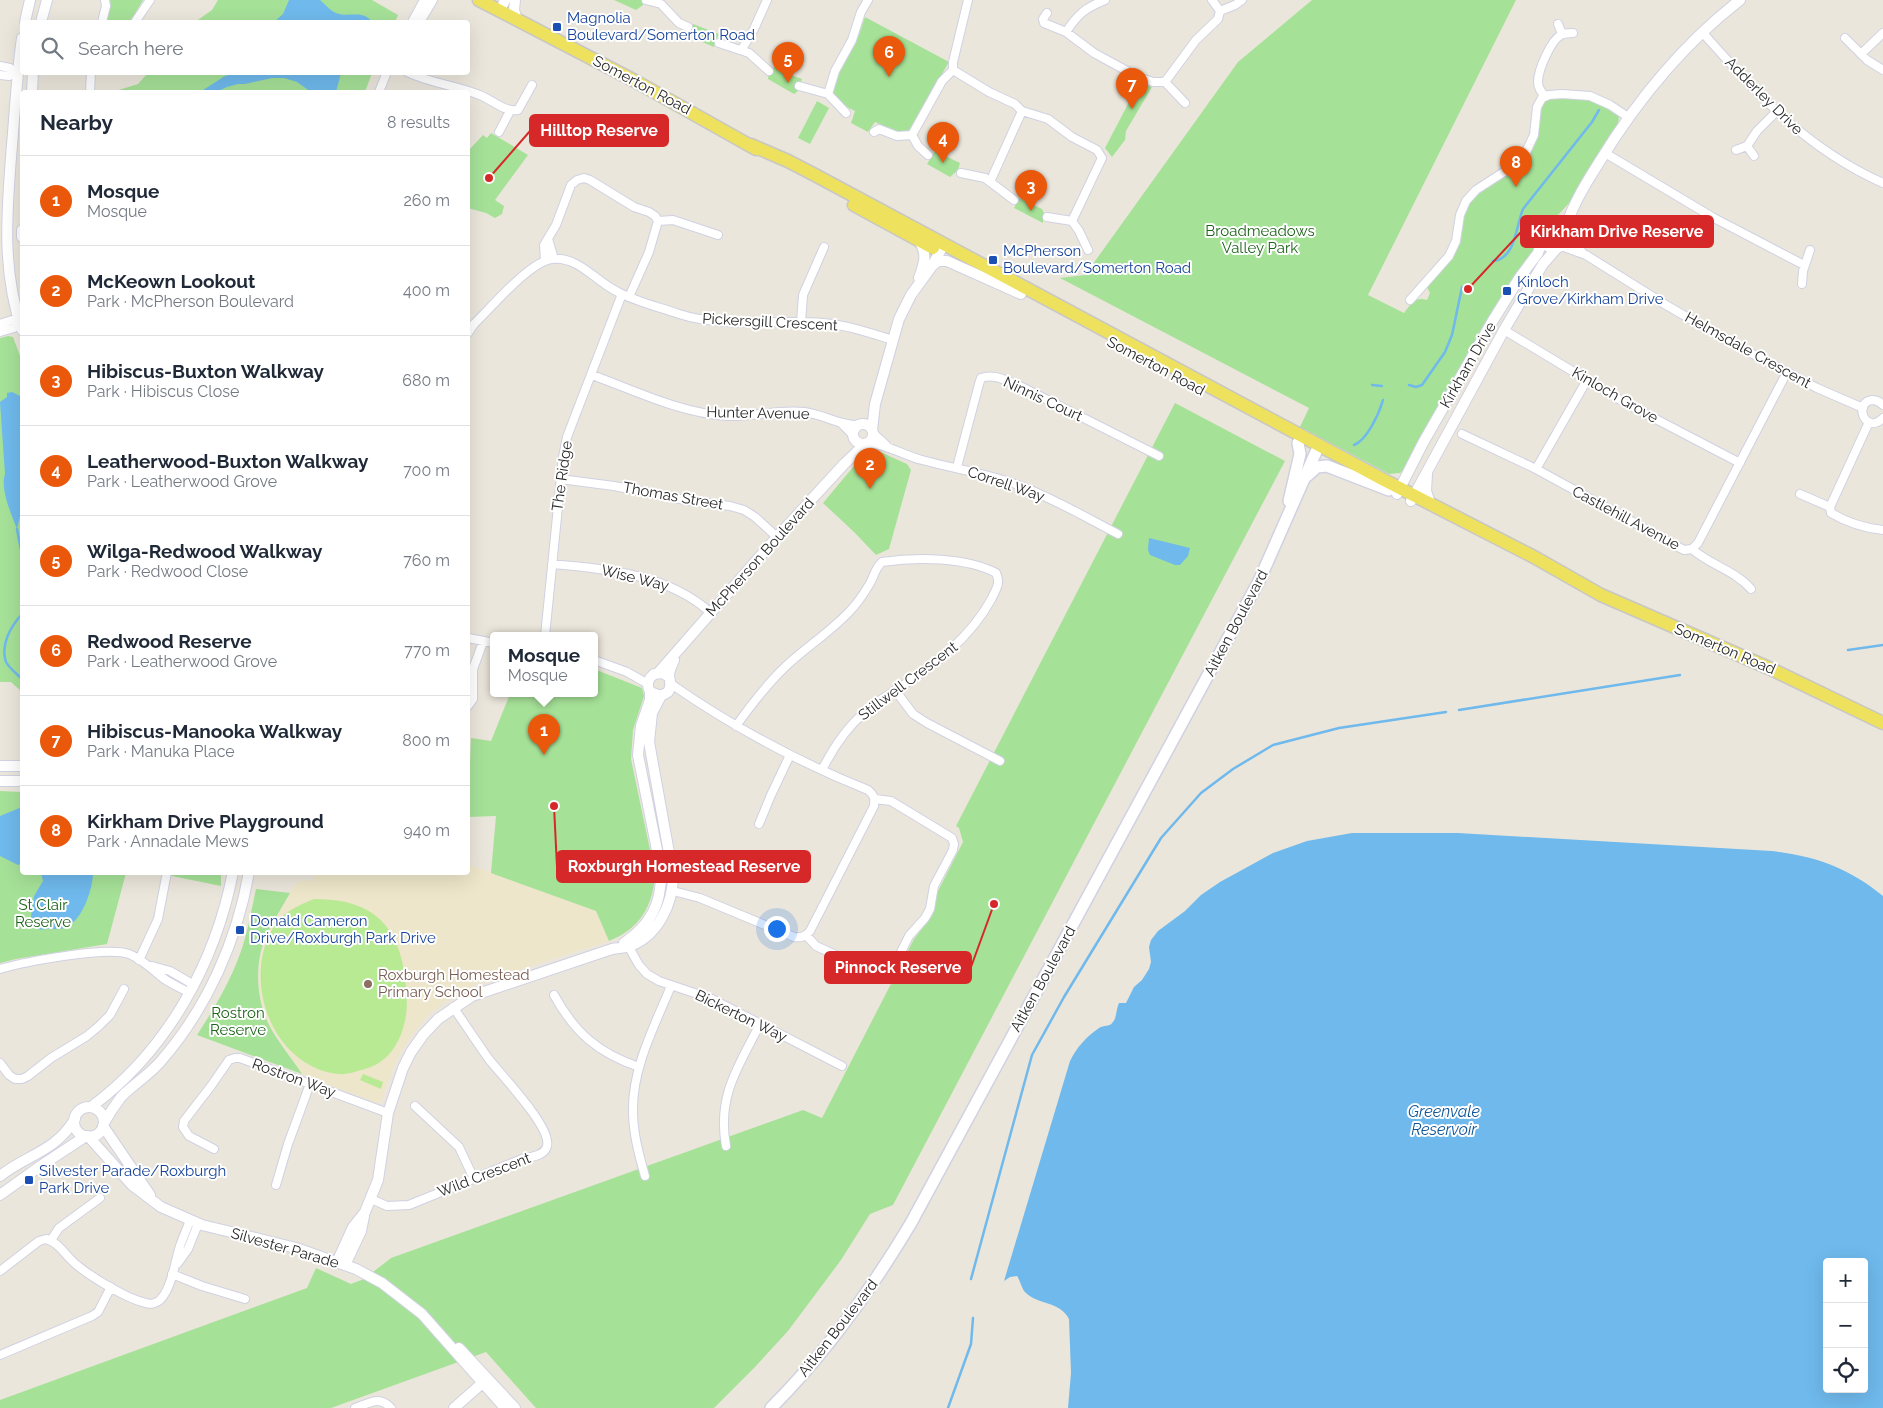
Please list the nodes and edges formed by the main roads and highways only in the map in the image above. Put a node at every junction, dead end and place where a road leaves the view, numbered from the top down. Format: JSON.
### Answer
{"nodes":[{"id":1,"x":479,"y":0,"type":"edge"},
{"id":2,"x":502,"y":5,"type":"edge"},
{"id":3,"x":751,"y":145,"type":"junction"},
{"id":4,"x":942,"y":248,"type":"junction"},
{"id":5,"x":1298,"y":443,"type":"junction"},
{"id":6,"x":1318,"y":449,"type":"junction"},
{"id":7,"x":1304,"y":481,"type":"junction"},
{"id":8,"x":1396,"y":491,"type":"junction"},
{"id":9,"x":1412,"y":498,"type":"junction"},
{"id":10,"x":1283,"y":530,"type":"junction"},
{"id":11,"x":1566,"y":577,"type":"junction"},
{"id":12,"x":1883,"y":723,"type":"edge"},
{"id":13,"x":771,"y":1408,"type":"edge"}],
"edges":[{"from":1,"to":2,"type":"main road","name":"Somerton Road"},
{"from":2,"to":3,"type":"main road","name":"Somerton Road"},
{"from":3,"to":4,"type":"main road","name":"Somerton Road"},
{"from":3,"to":4,"type":"main road","name":"Somerton Road"},
{"from":4,"to":5,"type":"main road","name":"Somerton Road"},
{"from":4,"to":6,"type":"main road","name":"Somerton Road"},
{"from":5,"to":6,"type":"main road","name":"Somerton Road"},
{"from":5,"to":10,"type":"main road","name":"Aitken Boulevard"},
{"from":6,"to":7,"type":"main road","name":"Aitken Boulevard"},
{"from":6,"to":8,"type":"main road","name":"Somerton Road"},
{"from":6,"to":8,"type":"main road","name":"Somerton Road"},
{"from":7,"to":8,"type":"main road"},
{"from":7,"to":10,"type":"main road","name":"Aitken Boulevard"},
{"from":8,"to":9,"type":"main road","name":"Somerton Road"},
{"from":9,"to":11,"type":"main road","name":"Somerton Road"},
{"from":9,"to":11,"type":"main road","name":"Somerton Road"},
{"from":10,"to":13,"type":"main road","name":"Aitken Boulevard"},
{"from":11,"to":12,"type":"main road","name":"Somerton Road"}]}
